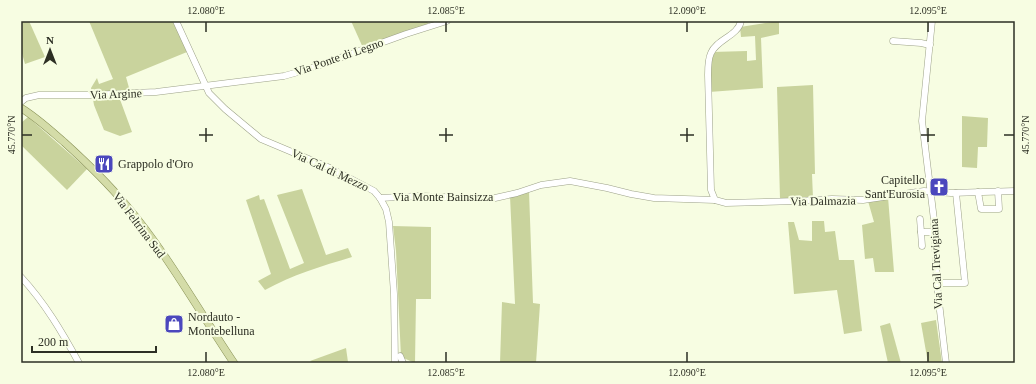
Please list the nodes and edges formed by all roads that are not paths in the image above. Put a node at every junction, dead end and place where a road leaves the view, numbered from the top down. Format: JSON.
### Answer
{"nodes":[{"id":1,"x":176,"y":21,"type":"edge"},
{"id":2,"x":448,"y":21,"type":"edge"},
{"id":3,"x":741,"y":21,"type":"edge"},
{"id":4,"x":932,"y":21,"type":"edge"},
{"id":5,"x":893,"y":42,"type":"dead end"},
{"id":6,"x":930,"y":45,"type":"junction"},
{"id":7,"x":205,"y":85,"type":"junction"},
{"id":8,"x":24,"y":100,"type":"edge"},
{"id":9,"x":21,"y":108,"type":"edge"},
{"id":10,"x":575,"y":182,"type":"joint"},
{"id":11,"x":931,"y":191,"type":"junction"},
{"id":12,"x":998,"y":191,"type":"junction"},
{"id":13,"x":1015,"y":191,"type":"edge"},
{"id":14,"x":978,"y":192,"type":"junction"},
{"id":15,"x":956,"y":193,"type":"junction"},
{"id":16,"x":380,"y":198,"type":"junction"},
{"id":17,"x":715,"y":200,"type":"junction"},
{"id":18,"x":920,"y":219,"type":"dead end"},
{"id":19,"x":921,"y":232,"type":"junction"},
{"id":20,"x":934,"y":232,"type":"junction"},
{"id":21,"x":922,"y":246,"type":"dead end"},
{"id":22,"x":21,"y":277,"type":"edge"},
{"id":23,"x":936,"y":283,"type":"junction"},
{"id":24,"x":400,"y":356,"type":"dead end"},
{"id":25,"x":79,"y":363,"type":"edge"},
{"id":26,"x":234,"y":363,"type":"edge"},
{"id":27,"x":395,"y":363,"type":"edge"},
{"id":28,"x":403,"y":363,"type":"edge"},
{"id":29,"x":946,"y":363,"type":"edge"}],
"edges":[{"from":1,"to":7,"type":"street","name":"Via Cal di Mezzo"},
{"from":2,"to":7,"type":"street","name":"Via Ponte di Legno"},
{"from":3,"to":17,"type":"street"},
{"from":4,"to":6,"type":"street","name":"Via Cal Trevigiana"},
{"from":5,"to":6,"type":"street"},
{"from":6,"to":11,"type":"street","name":"Via Cal Trevigiana"},
{"from":7,"to":8,"type":"street","name":"Via Argine"},
{"from":7,"to":16,"type":"street","name":"Via Cal di Mezzo"},
{"from":9,"to":26,"type":"main road","name":"Via Feltrina Sud"},
{"from":10,"to":16,"type":"street","name":"Via Monte Bainsizza"},
{"from":10,"to":17,"type":"street","name":"Via Dalmazia"},
{"from":11,"to":15,"type":"street","name":"Via Dalmazia"},
{"from":11,"to":17,"type":"street","name":"Via Dalmazia"},
{"from":11,"to":20,"type":"street","name":"Via Cal Trevigiana"},
{"from":12,"to":13,"type":"street","name":"Via Dalmazia"},
{"from":12,"to":14,"type":"street","name":"Via Dalmazia"},
{"from":12,"to":14,"type":"street"},
{"from":14,"to":15,"type":"street","name":"Via Dalmazia"},
{"from":15,"to":23,"type":"street"},
{"from":16,"to":27,"type":"street","name":"Via Cal di Mezzo"},
{"from":18,"to":19,"type":"street"},
{"from":19,"to":20,"type":"street"},
{"from":19,"to":21,"type":"street"},
{"from":20,"to":23,"type":"street","name":"Via Cal Trevigiana"},
{"from":22,"to":25,"type":"street"},
{"from":23,"to":29,"type":"street","name":"Via Cal Trevigiana"},
{"from":24,"to":28,"type":"street"}]}
